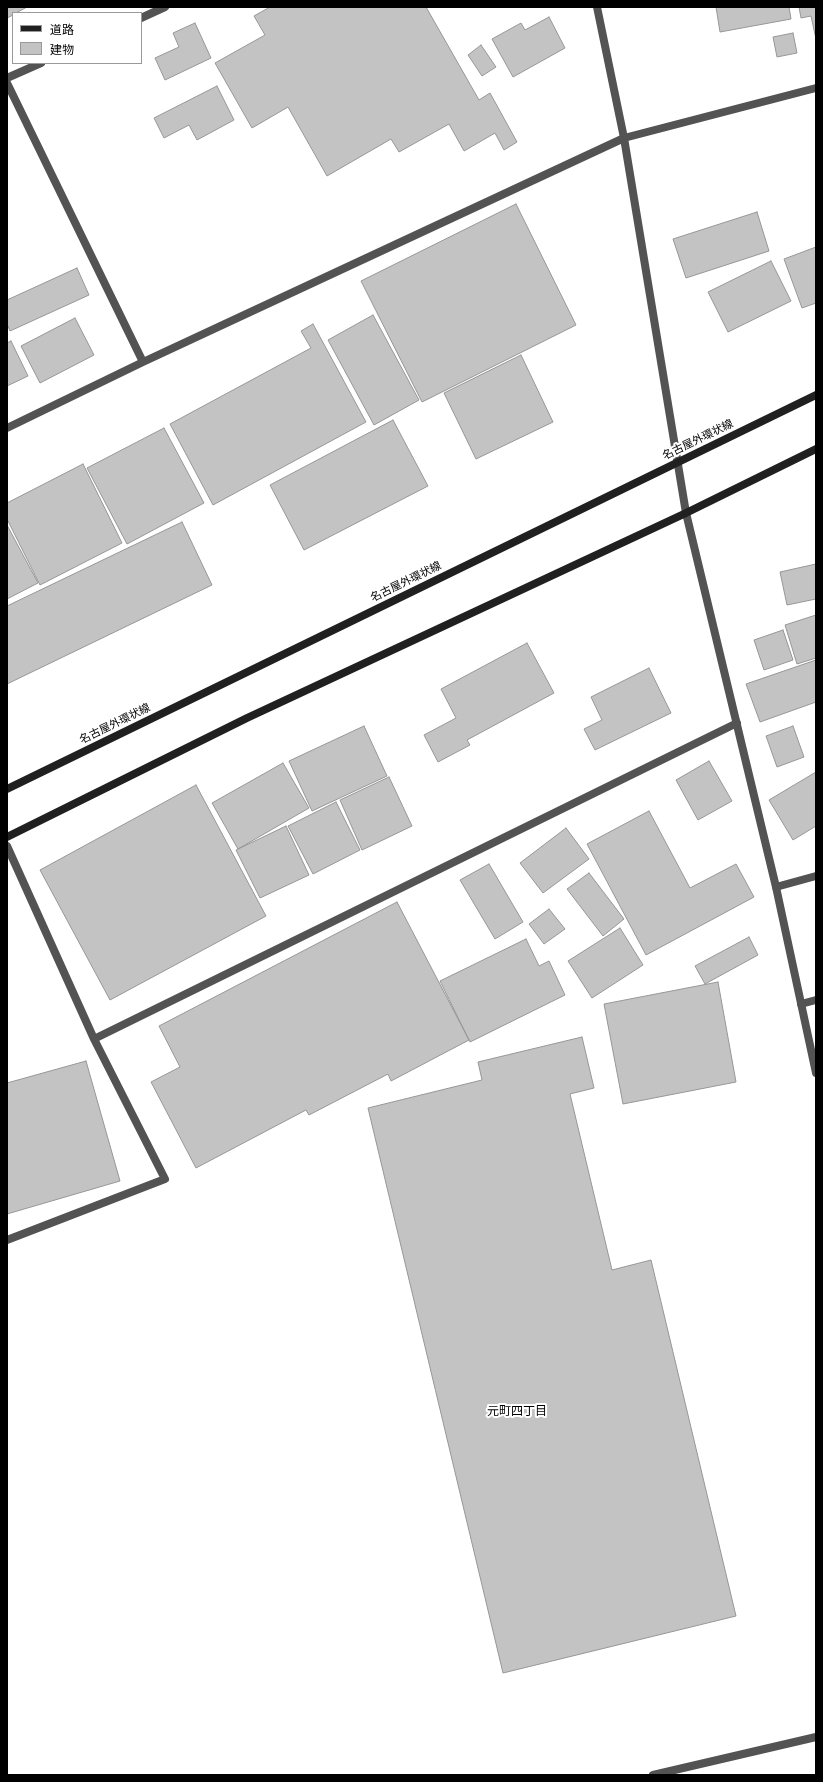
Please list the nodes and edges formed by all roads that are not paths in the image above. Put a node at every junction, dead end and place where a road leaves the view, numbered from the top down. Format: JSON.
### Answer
{"nodes":[{"id":1,"x":165,"y":7,"type":"edge"},
{"id":2,"x":597,"y":7,"type":"edge"},
{"id":3,"x":142,"y":18,"type":"edge"},
{"id":4,"x":39,"y":64,"type":"edge"},
{"id":5,"x":7,"y":78,"type":"edge"},
{"id":6,"x":7,"y":82,"type":"edge"},
{"id":7,"x":816,"y":88,"type":"edge"},
{"id":8,"x":624,"y":138,"type":"junction"},
{"id":9,"x":143,"y":362,"type":"junction"},
{"id":10,"x":816,"y":396,"type":"edge"},
{"id":11,"x":7,"y":428,"type":"edge"},
{"id":12,"x":816,"y":449,"type":"edge"},
{"id":13,"x":678,"y":462,"type":"junction"},
{"id":14,"x":686,"y":513,"type":"junction"},
{"id":15,"x":737,"y":723,"type":"junction"},
{"id":16,"x":7,"y":789,"type":"edge"},
{"id":17,"x":7,"y":837,"type":"edge"},
{"id":18,"x":7,"y":846,"type":"edge"},
{"id":19,"x":816,"y":876,"type":"edge"},
{"id":20,"x":776,"y":887,"type":"junction"},
{"id":21,"x":816,"y":1000,"type":"edge"},
{"id":22,"x":801,"y":1004,"type":"junction"},
{"id":23,"x":94,"y":1039,"type":"junction"},
{"id":24,"x":816,"y":1073,"type":"edge"},
{"id":25,"x":7,"y":1240,"type":"edge"},
{"id":26,"x":816,"y":1737,"type":"edge"},
{"id":27,"x":653,"y":1775,"type":"edge"}],
"edges":[{"from":1,"to":3,"type":"street"},
{"from":2,"to":8,"type":"street"},
{"from":4,"to":5,"type":"street"},
{"from":6,"to":9,"type":"street"},
{"from":7,"to":8,"type":"street"},
{"from":8,"to":9,"type":"street"},
{"from":8,"to":13,"type":"street"},
{"from":9,"to":11,"type":"street"},
{"from":10,"to":13,"type":"main road","name":"名古屋外環状線"},
{"from":12,"to":14,"type":"main road"},
{"from":13,"to":14,"type":"street"},
{"from":13,"to":16,"type":"main road","name":"名古屋外環状線"},
{"from":14,"to":15,"type":"street"},
{"from":14,"to":17,"type":"main road"},
{"from":15,"to":20,"type":"street"},
{"from":15,"to":23,"type":"street"},
{"from":18,"to":23,"type":"street"},
{"from":19,"to":20,"type":"street"},
{"from":20,"to":22,"type":"street"},
{"from":21,"to":22,"type":"street"},
{"from":22,"to":24,"type":"street"},
{"from":23,"to":25,"type":"street"},
{"from":26,"to":27,"type":"street"}]}
